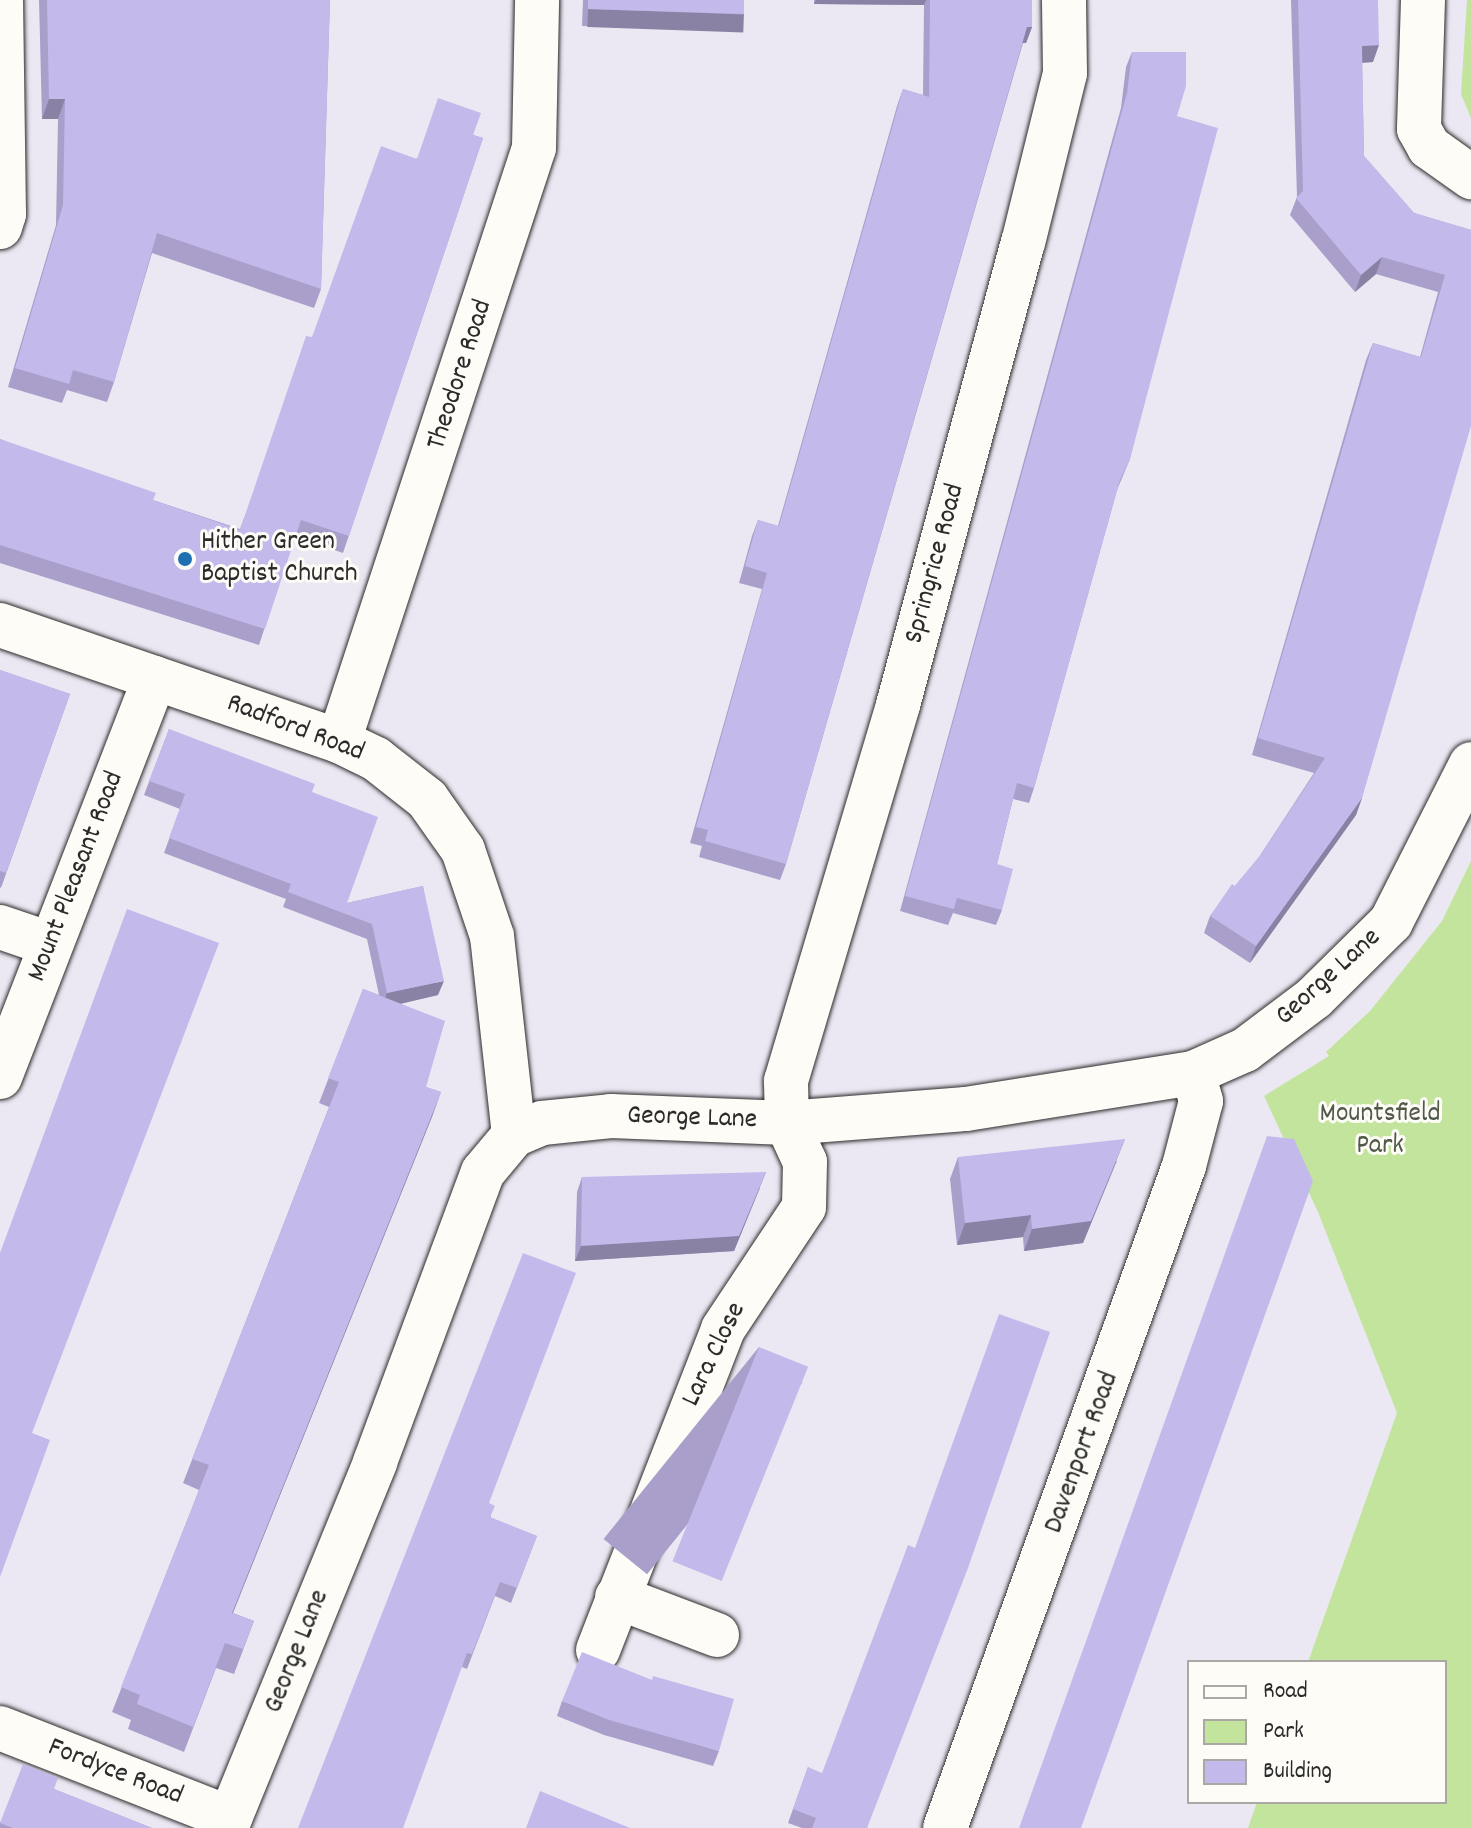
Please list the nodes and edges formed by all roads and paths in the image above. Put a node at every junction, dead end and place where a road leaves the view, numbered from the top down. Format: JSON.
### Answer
{"nodes":[{"id":1,"x":1,"y":0,"type":"edge"},
{"id":2,"x":537,"y":0,"type":"edge"},
{"id":3,"x":1064,"y":0,"type":"edge"},
{"id":4,"x":1423,"y":0,"type":"edge"},
{"id":5,"x":1471,"y":177,"type":"edge"},
{"id":6,"x":0,"y":227,"type":"edge"},
{"id":7,"x":0,"y":625,"type":"edge"},
{"id":8,"x":155,"y":678,"type":"junction"},
{"id":9,"x":339,"y":741,"type":"junction"},
{"id":10,"x":1471,"y":764,"type":"edge"},
{"id":11,"x":0,"y":927,"type":"edge"},
{"id":12,"x":50,"y":944,"type":"junction"},
{"id":13,"x":1193,"y":1073,"type":"junction"},
{"id":14,"x":0,"y":1077,"type":"edge"},
{"id":15,"x":787,"y":1123,"type":"junction"},
{"id":16,"x":514,"y":1135,"type":"junction"},
{"id":17,"x":617,"y":1597,"type":"junction"},
{"id":18,"x":717,"y":1635,"type":"dead end"},
{"id":19,"x":598,"y":1650,"type":"dead end"},
{"id":20,"x":0,"y":1728,"type":"edge"},
{"id":21,"x":228,"y":1823,"type":"edge"},
{"id":22,"x":945,"y":1828,"type":"edge"}],
"edges":[{"from":1,"to":6,"type":"street"},
{"from":2,"to":9,"type":"street","name":"Theodore Road"},
{"from":3,"to":15,"type":"street","name":"Springrice Road"},
{"from":4,"to":5,"type":"street"},
{"from":7,"to":8,"type":"street","name":"Radford Road"},
{"from":8,"to":9,"type":"street","name":"Radford Road"},
{"from":8,"to":12,"type":"street","name":"Mount Pleasant Road"},
{"from":9,"to":16,"type":"street","name":"Radford Road"},
{"from":10,"to":13,"type":"street","name":"George Lane"},
{"from":11,"to":12,"type":"street"},
{"from":12,"to":14,"type":"street","name":"Mount Pleasant Road"},
{"from":13,"to":15,"type":"street","name":"George Lane"},
{"from":13,"to":22,"type":"street","name":"Davenport Road"},
{"from":15,"to":16,"type":"street","name":"George Lane"},
{"from":15,"to":17,"type":"street","name":"Lara Close"},
{"from":16,"to":21,"type":"street","name":"George Lane"},
{"from":17,"to":18,"type":"street"},
{"from":17,"to":19,"type":"street","name":"Lara Close"},
{"from":20,"to":21,"type":"street","name":"Fordyce Road"}]}
